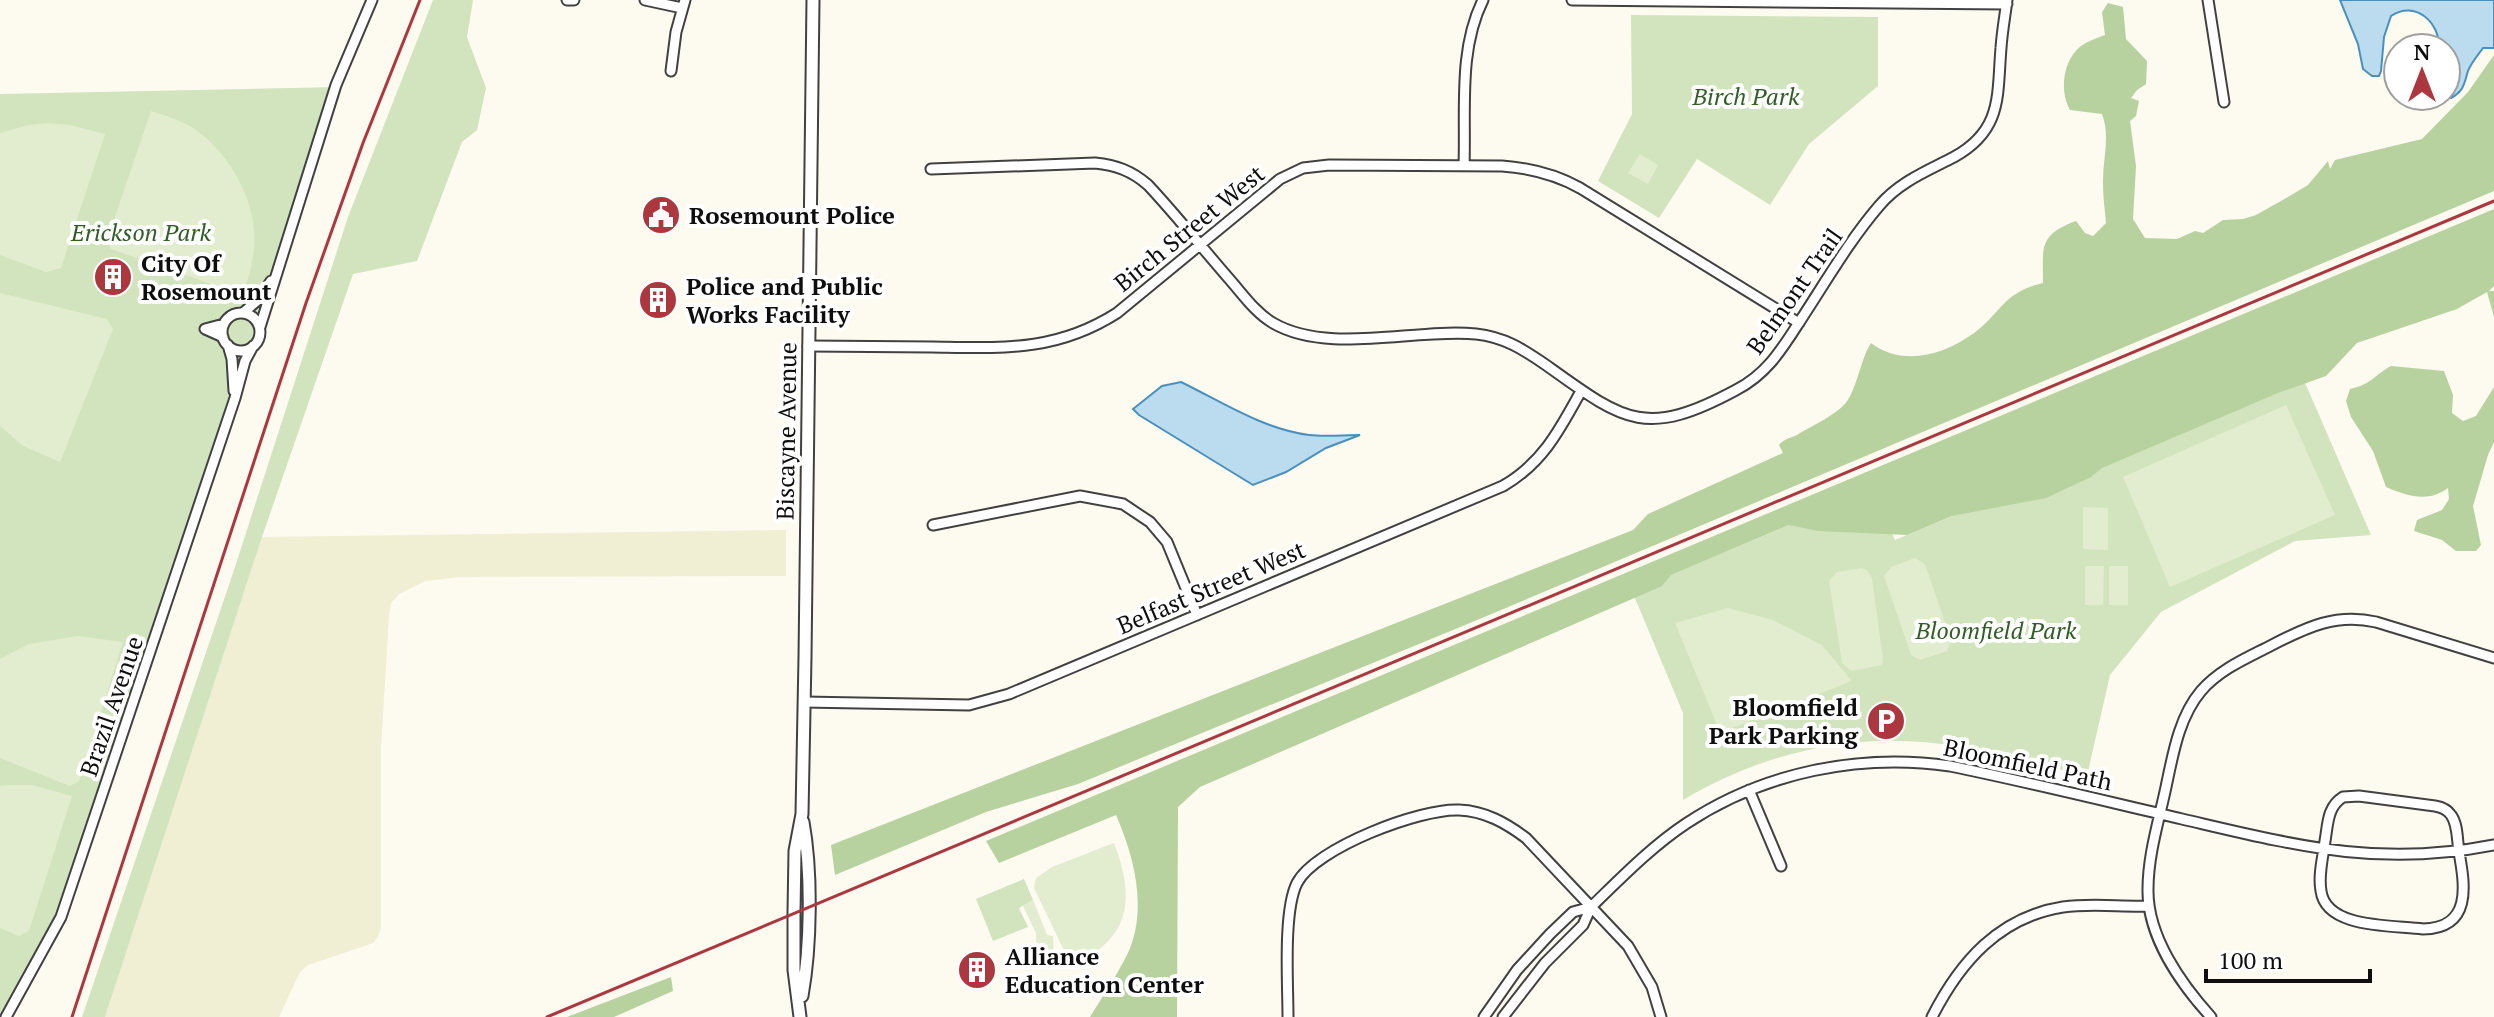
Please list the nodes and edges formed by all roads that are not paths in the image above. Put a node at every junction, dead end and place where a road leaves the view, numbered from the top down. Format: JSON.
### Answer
{"nodes":[{"id":1,"x":372,"y":0,"type":"edge"},
{"id":2,"x":567,"y":0,"type":"edge"},
{"id":3,"x":574,"y":0,"type":"edge"},
{"id":4,"x":645,"y":0,"type":"edge"},
{"id":5,"x":813,"y":0,"type":"edge"},
{"id":6,"x":1483,"y":0,"type":"edge"},
{"id":7,"x":1572,"y":0,"type":"edge"},
{"id":8,"x":2208,"y":0,"type":"edge"},
{"id":9,"x":2007,"y":2,"type":"edge"},
{"id":10,"x":684,"y":4,"type":"edge"},
{"id":11,"x":671,"y":71,"type":"dead end"},
{"id":12,"x":2224,"y":102,"type":"dead end"},
{"id":13,"x":1464,"y":166,"type":"junction"},
{"id":14,"x":931,"y":169,"type":"dead end"},
{"id":15,"x":1200,"y":246,"type":"junction"},
{"id":16,"x":273,"y":278,"type":"junction"},
{"id":17,"x":243,"y":313,"type":"junction"},
{"id":18,"x":1799,"y":323,"type":"junction"},
{"id":19,"x":224,"y":324,"type":"junction"},
{"id":20,"x":260,"y":327,"type":"junction"},
{"id":21,"x":226,"y":341,"type":"junction"},
{"id":22,"x":253,"y":346,"type":"junction"},
{"id":23,"x":808,"y":346,"type":"junction"},
{"id":24,"x":1581,"y":391,"type":"junction"},
{"id":25,"x":235,"y":398,"type":"junction"},
{"id":26,"x":933,"y":525,"type":"dead end"},
{"id":27,"x":1197,"y":615,"type":"junction"},
{"id":28,"x":2494,"y":658,"type":"edge"},
{"id":29,"x":804,"y":702,"type":"junction"},
{"id":30,"x":1749,"y":790,"type":"junction"},
{"id":31,"x":2161,"y":814,"type":"junction"},
{"id":32,"x":2494,"y":845,"type":"edge"},
{"id":33,"x":2324,"y":851,"type":"junction"},
{"id":34,"x":2459,"y":851,"type":"junction"},
{"id":35,"x":1781,"y":866,"type":"dead end"},
{"id":36,"x":2149,"y":906,"type":"junction"},
{"id":37,"x":1591,"y":907,"type":"junction"},
{"id":38,"x":800,"y":1011,"type":"edge"},
{"id":39,"x":6,"y":1017,"type":"edge"},
{"id":40,"x":1288,"y":1017,"type":"edge"},
{"id":41,"x":1484,"y":1017,"type":"edge"},
{"id":42,"x":1503,"y":1017,"type":"edge"},
{"id":43,"x":1661,"y":1017,"type":"edge"},
{"id":44,"x":1932,"y":1017,"type":"edge"},
{"id":45,"x":2211,"y":1017,"type":"edge"}],
"edges":[{"from":1,"to":16,"type":"street","name":"Brazil Avenue"},
{"from":2,"to":3,"type":"street"},
{"from":4,"to":10,"type":"street"},
{"from":5,"to":23,"type":"street","name":"Biscayne Avenue"},
{"from":6,"to":13,"type":"street"},
{"from":7,"to":9,"type":"street"},
{"from":8,"to":12,"type":"street"},
{"from":9,"to":18,"type":"street","name":"Belmont Trail"},
{"from":10,"to":11,"type":"street"},
{"from":13,"to":15,"type":"street","name":"Birch Street West"},
{"from":13,"to":18,"type":"street","name":"Birch Street West"},
{"from":14,"to":15,"type":"street","name":"Belmont Trail"},
{"from":15,"to":23,"type":"street","name":"Birch Street West"},
{"from":15,"to":24,"type":"street","name":"Belmont Trail"},
{"from":16,"to":17,"type":"street","name":"Brazil Avenue"},
{"from":16,"to":20,"type":"street","name":"Brazil Avenue"},
{"from":17,"to":19,"type":"street","name":"Brazil Avenue"},
{"from":17,"to":20,"type":"street"},
{"from":18,"to":24,"type":"street","name":"Belmont Trail"},
{"from":19,"to":21,"type":"street","name":"Brazil Avenue"},
{"from":19,"to":21,"type":"street"},
{"from":20,"to":22,"type":"street","name":"Brazil Avenue"},
{"from":21,"to":22,"type":"street"},
{"from":21,"to":25,"type":"street","name":"Brazil Avenue"},
{"from":22,"to":25,"type":"street","name":"Brazil Avenue"},
{"from":23,"to":29,"type":"street","name":"Biscayne Avenue"},
{"from":24,"to":27,"type":"street","name":"Belfast Street West"},
{"from":25,"to":39,"type":"street","name":"Brazil Avenue"},
{"from":26,"to":27,"type":"street"},
{"from":27,"to":29,"type":"street","name":"Belfast Street West"},
{"from":28,"to":31,"type":"street"},
{"from":29,"to":38,"type":"street","name":"Biscayne Avenue"},
{"from":30,"to":31,"type":"street","name":"Bloomfield Path"},
{"from":30,"to":35,"type":"street"},
{"from":30,"to":37,"type":"street","name":"Bloomfield Path"},
{"from":31,"to":33,"type":"street","name":"Bloomfield Path"},
{"from":31,"to":36,"type":"street"},
{"from":32,"to":34,"type":"street","name":"Bloomfield Path"},
{"from":33,"to":34,"type":"street","name":"Bloomfield Path"},
{"from":33,"to":34,"type":"street"},
{"from":33,"to":34,"type":"street"},
{"from":36,"to":44,"type":"street"},
{"from":36,"to":45,"type":"street"},
{"from":37,"to":40,"type":"street"},
{"from":37,"to":41,"type":"street","name":"Bloomfield Path"},
{"from":37,"to":42,"type":"street","name":"Bloomfield Path"},
{"from":37,"to":43,"type":"street"}]}
